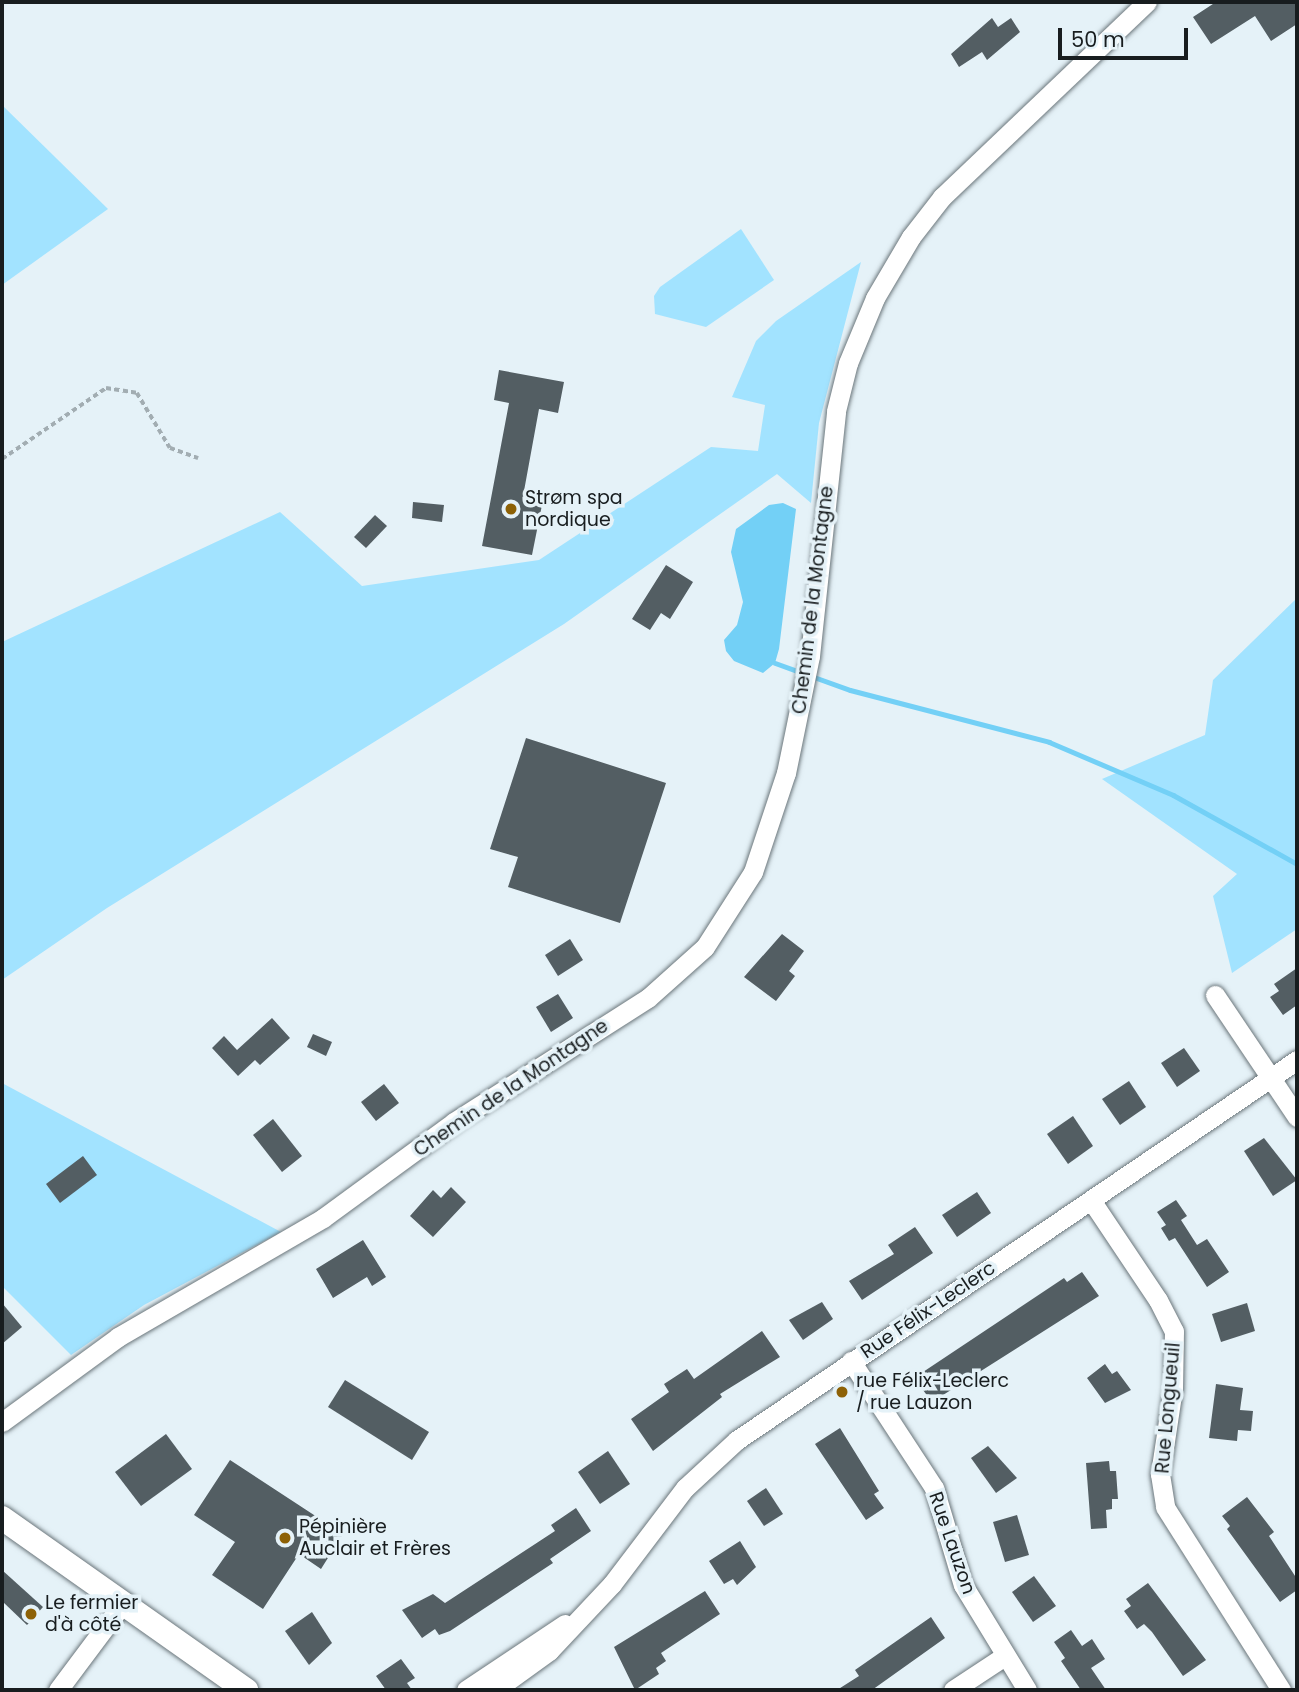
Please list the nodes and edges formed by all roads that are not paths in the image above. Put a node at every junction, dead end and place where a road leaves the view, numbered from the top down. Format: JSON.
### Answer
{"nodes":[{"id":1,"x":1147,"y":2,"type":"edge"},
{"id":2,"x":1215,"y":995,"type":"dead end"},
{"id":3,"x":1297,"y":1060,"type":"edge"},
{"id":4,"x":1271,"y":1078,"type":"junction"},
{"id":5,"x":1297,"y":1117,"type":"edge"},
{"id":6,"x":1091,"y":1200,"type":"junction"},
{"id":7,"x":851,"y":1361,"type":"junction"},
{"id":8,"x":2,"y":1422,"type":"edge"},
{"id":9,"x":2,"y":1518,"type":"edge"},
{"id":10,"x":123,"y":1603,"type":"junction"},
{"id":11,"x":589,"y":1609,"type":"junction"},
{"id":12,"x":1003,"y":1657,"type":"junction"},
{"id":13,"x":58,"y":1690,"type":"edge"},
{"id":14,"x":246,"y":1690,"type":"edge"},
{"id":15,"x":466,"y":1690,"type":"edge"},
{"id":16,"x":495,"y":1690,"type":"edge"},
{"id":17,"x":953,"y":1690,"type":"edge"},
{"id":18,"x":1027,"y":1690,"type":"edge"},
{"id":19,"x":1281,"y":1690,"type":"edge"}],
"edges":[{"from":1,"to":8,"type":"street","name":"Chemin de la Montagne"},
{"from":2,"to":4,"type":"street"},
{"from":3,"to":4,"type":"street","name":"Rue Félix-Leclerc"},
{"from":4,"to":5,"type":"street"},
{"from":4,"to":6,"type":"street","name":"Rue Félix-Leclerc"},
{"from":6,"to":7,"type":"street","name":"Rue Félix-Leclerc"},
{"from":6,"to":19,"type":"street","name":"Rue Longueuil"},
{"from":7,"to":11,"type":"street","name":"Rue Félix-Leclerc"},
{"from":7,"to":12,"type":"street","name":"Rue Lauzon"},
{"from":9,"to":10,"type":"street"},
{"from":10,"to":13,"type":"street"},
{"from":10,"to":14,"type":"street"},
{"from":11,"to":15,"type":"street","name":"Rue Félix-Leclerc"},
{"from":11,"to":16,"type":"street","name":"Rue Félix-Leclerc"},
{"from":12,"to":17,"type":"street"},
{"from":12,"to":18,"type":"street","name":"Rue Lauzon"}]}
